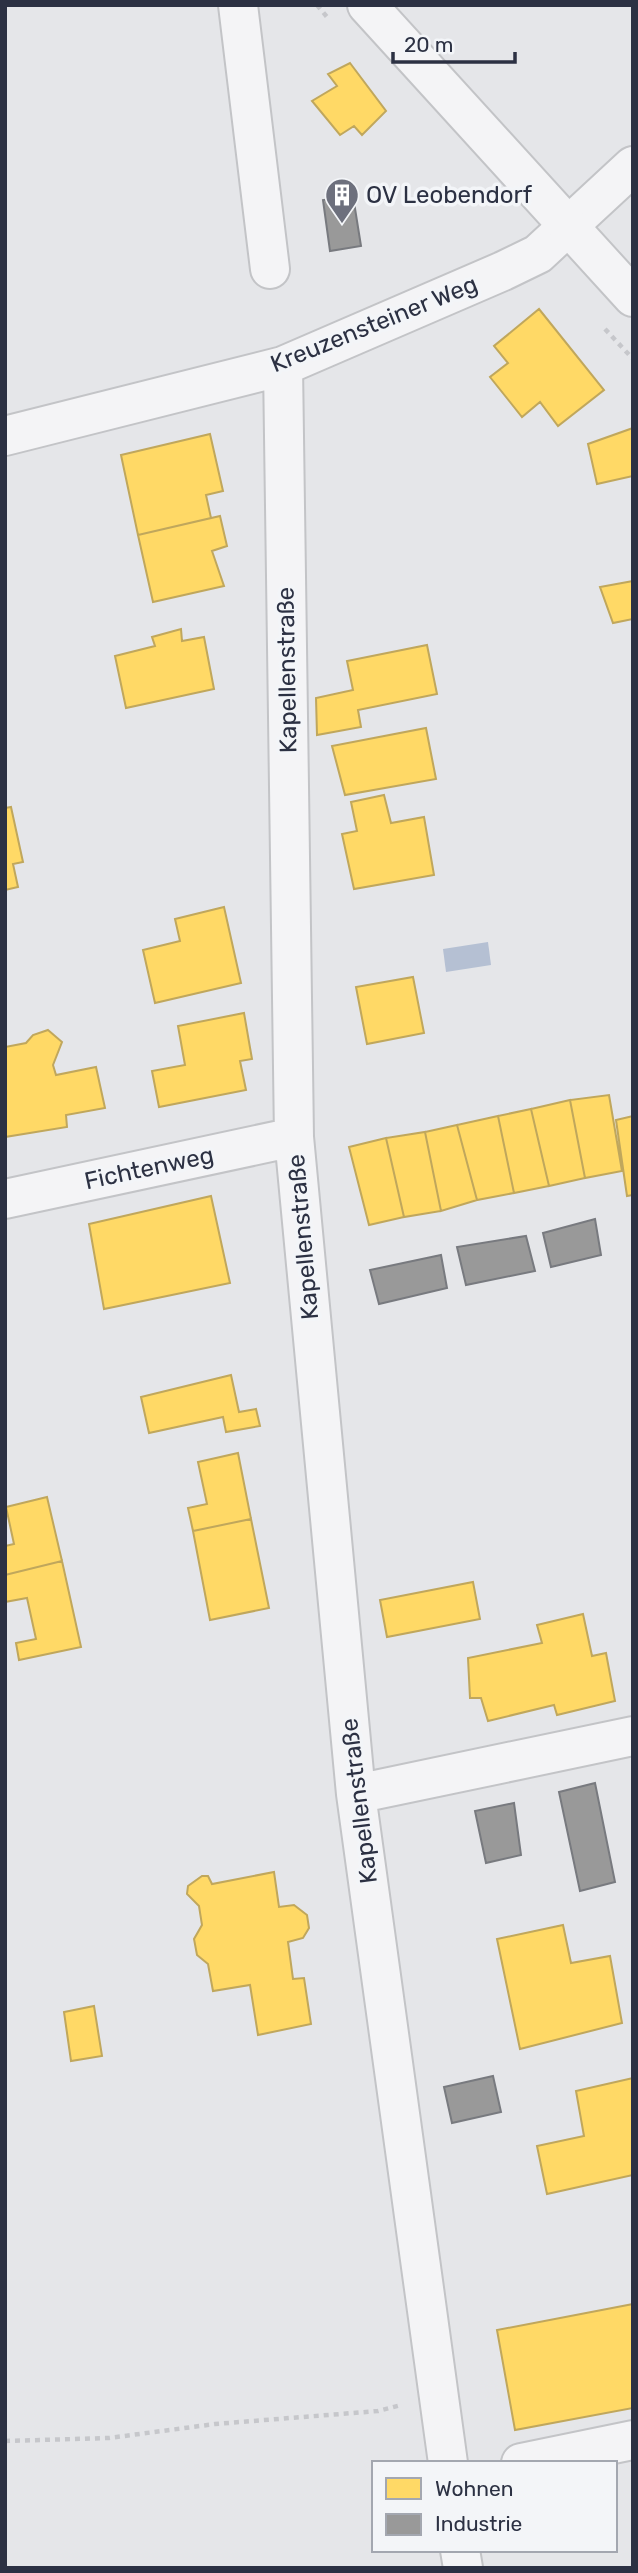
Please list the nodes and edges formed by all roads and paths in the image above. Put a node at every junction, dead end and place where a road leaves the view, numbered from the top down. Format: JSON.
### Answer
{"nodes":[{"id":1,"x":238,"y":5,"type":"edge"},
{"id":2,"x":367,"y":5,"type":"edge"},
{"id":3,"x":633,"y":166,"type":"edge"},
{"id":4,"x":568,"y":226,"type":"junction"},
{"id":5,"x":270,"y":270,"type":"dead end"},
{"id":6,"x":633,"y":297,"type":"edge"},
{"id":7,"x":283,"y":366,"type":"junction"},
{"id":8,"x":5,"y":436,"type":"edge"},
{"id":9,"x":294,"y":1137,"type":"junction"},
{"id":10,"x":5,"y":1199,"type":"edge"},
{"id":11,"x":633,"y":1736,"type":"edge"},
{"id":12,"x":356,"y":1794,"type":"junction"},
{"id":13,"x":439,"y":2391,"type":"junction"},
{"id":14,"x":633,"y":2440,"type":"edge"},
{"id":15,"x":5,"y":2441,"type":"edge"},
{"id":16,"x":448,"y":2461,"type":"edge"},
{"id":17,"x":531,"y":2461,"type":"edge"}],
"edges":[{"from":1,"to":5,"type":"street"},
{"from":2,"to":4,"type":"street"},
{"from":3,"to":4,"type":"street","name":"Kreuzensteiner Weg"},
{"from":4,"to":6,"type":"street"},
{"from":4,"to":7,"type":"street","name":"Kreuzensteiner Weg"},
{"from":7,"to":8,"type":"street","name":"Kreuzensteiner Weg"},
{"from":7,"to":9,"type":"street","name":"Kapellenstraße"},
{"from":9,"to":10,"type":"street","name":"Fichtenweg"},
{"from":9,"to":12,"type":"street","name":"Kapellenstraße"},
{"from":11,"to":12,"type":"street"},
{"from":12,"to":13,"type":"street","name":"Kapellenstraße"},
{"from":13,"to":15,"type":"path"},
{"from":13,"to":16,"type":"street","name":"Kapellenstraße"},
{"from":14,"to":17,"type":"street"}]}
